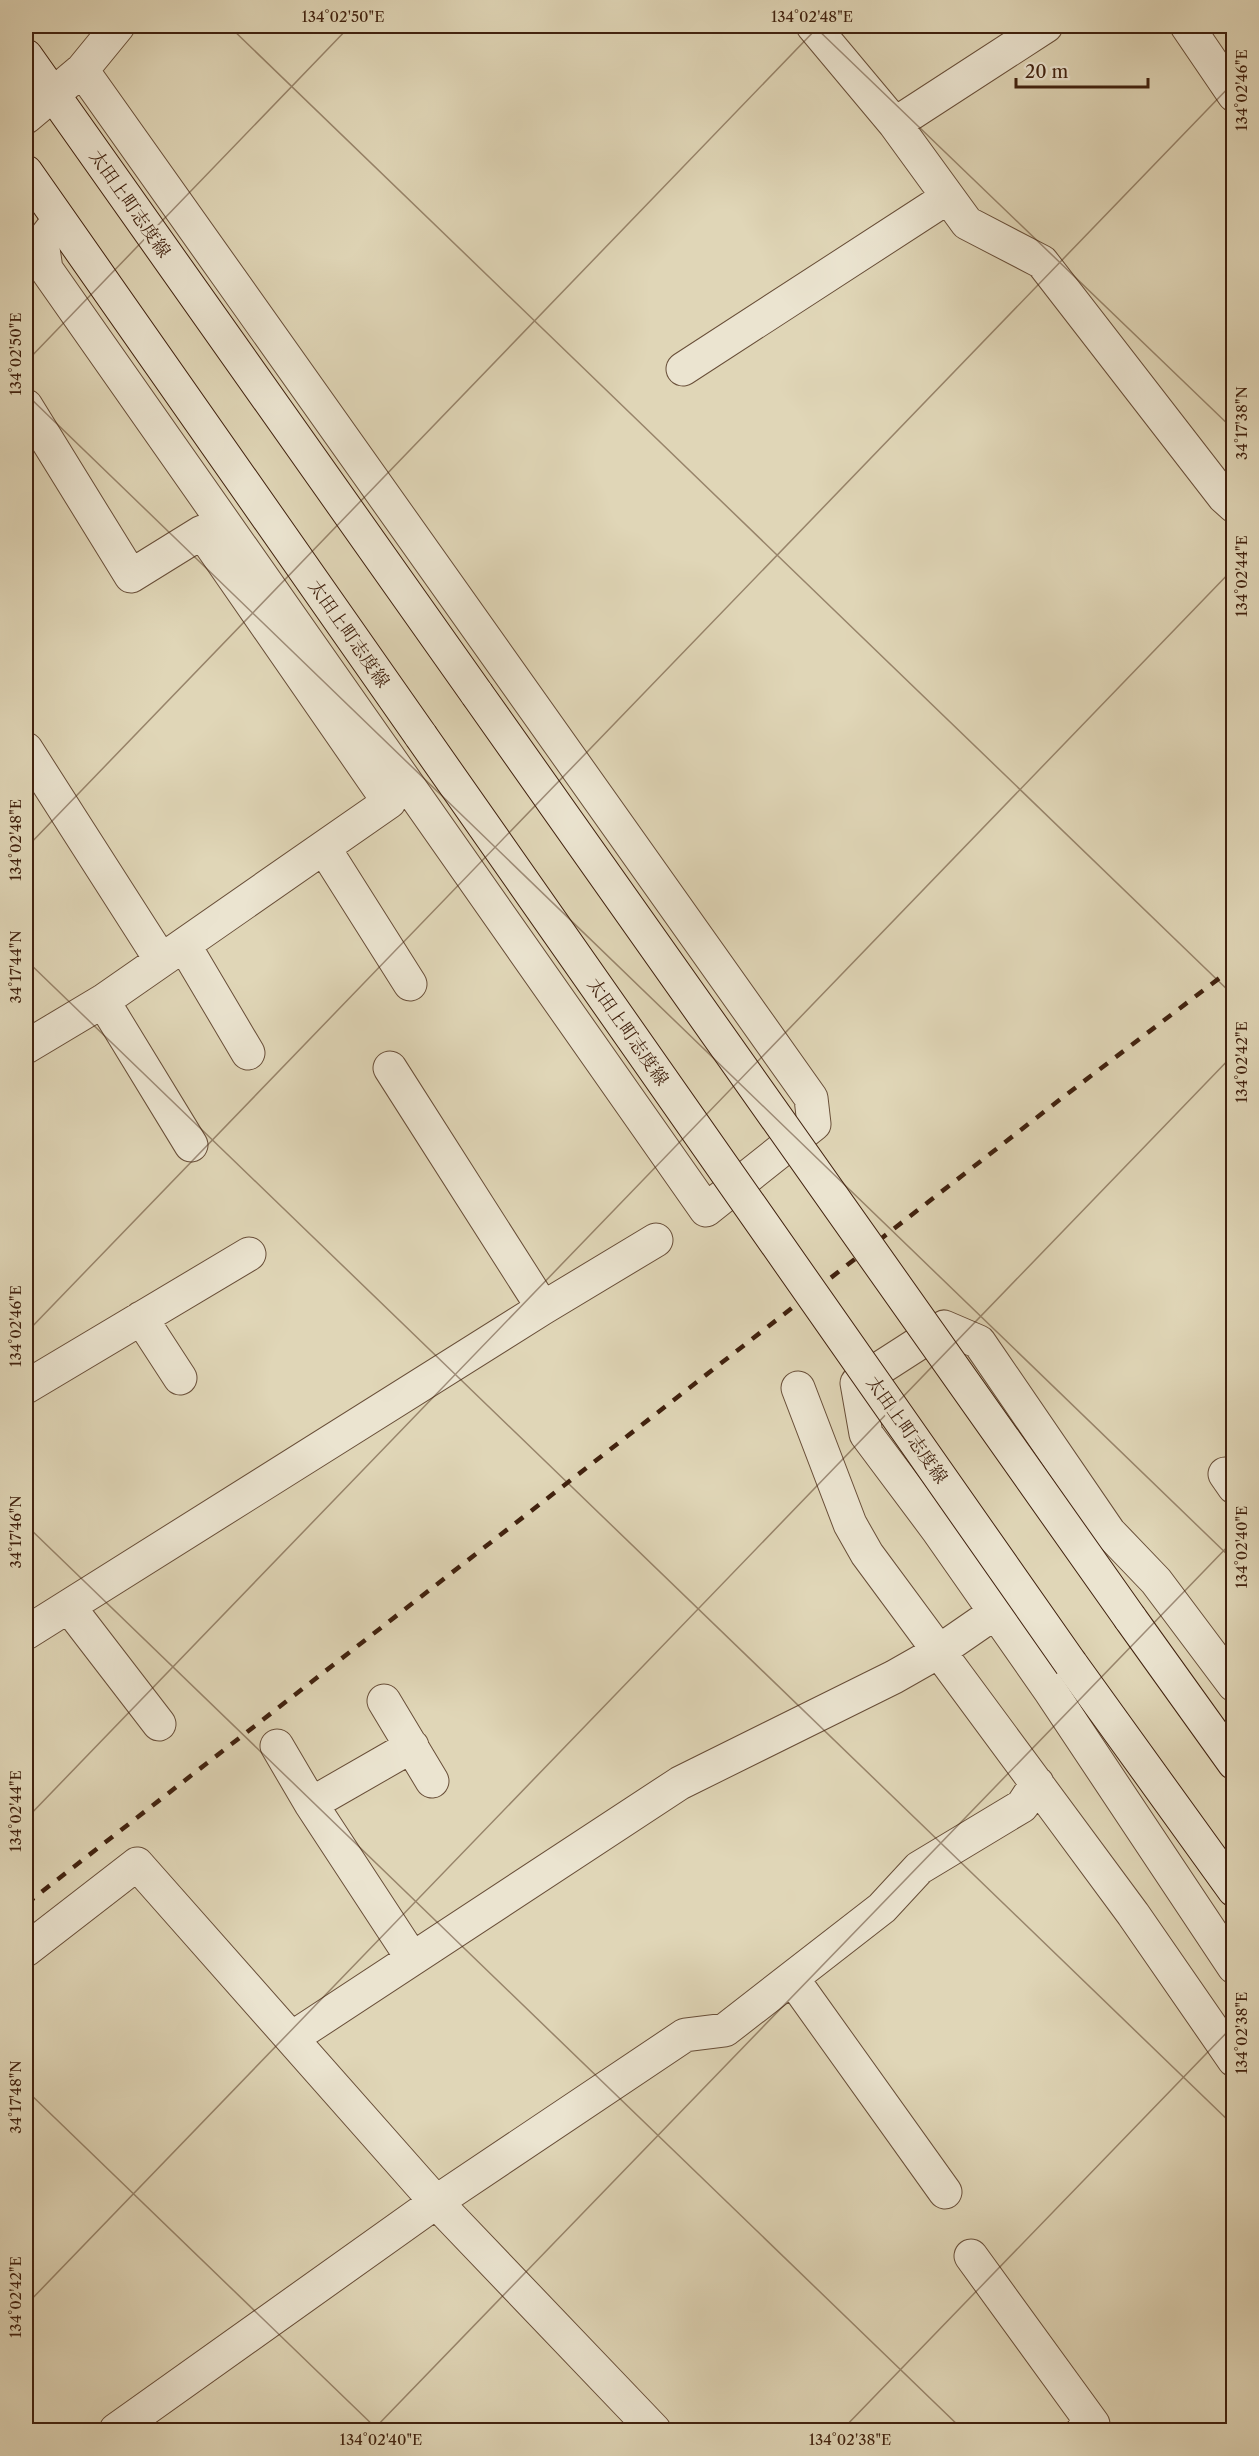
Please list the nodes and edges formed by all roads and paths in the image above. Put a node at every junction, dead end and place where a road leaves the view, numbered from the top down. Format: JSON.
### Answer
{"nodes":[{"id":1,"x":118,"y":26,"type":"edge"},
{"id":2,"x":813,"y":26,"type":"edge"},
{"id":3,"x":1046,"y":26,"type":"edge"},
{"id":4,"x":1187,"y":26,"type":"edge"},
{"id":5,"x":26,"y":56,"type":"edge"},
{"id":6,"x":82,"y":70,"type":"junction"},
{"id":7,"x":1233,"y":95,"type":"edge"},
{"id":8,"x":53,"y":96,"type":"junction"},
{"id":9,"x":26,"y":117,"type":"edge"},
{"id":10,"x":895,"y":124,"type":"junction"},
{"id":11,"x":26,"y":172,"type":"edge"},
{"id":12,"x":948,"y":197,"type":"junction"},
{"id":13,"x":59,"y":220,"type":"junction"},
{"id":14,"x":683,"y":369,"type":"dead end"},
{"id":15,"x":26,"y":406,"type":"edge"},
{"id":16,"x":1233,"y":506,"type":"edge"},
{"id":17,"x":26,"y":748,"type":"edge"},
{"id":18,"x":324,"y":848,"type":"junction"},
{"id":19,"x":172,"y":952,"type":"junction"},
{"id":20,"x":410,"y":984,"type":"dead end"},
{"id":21,"x":103,"y":1001,"type":"junction"},
{"id":22,"x":26,"y":1047,"type":"edge"},
{"id":23,"x":248,"y":1053,"type":"dead end"},
{"id":24,"x":390,"y":1068,"type":"dead end"},
{"id":25,"x":191,"y":1145,"type":"dead end"},
{"id":26,"x":656,"y":1240,"type":"dead end"},
{"id":27,"x":249,"y":1254,"type":"dead end"},
{"id":28,"x":543,"y":1308,"type":"junction"},
{"id":29,"x":141,"y":1318,"type":"junction"},
{"id":30,"x":180,"y":1378,"type":"dead end"},
{"id":31,"x":26,"y":1388,"type":"edge"},
{"id":32,"x":798,"y":1388,"type":"dead end"},
{"id":33,"x":69,"y":1606,"type":"junction"},
{"id":34,"x":980,"y":1623,"type":"dead end"},
{"id":35,"x":26,"y":1631,"type":"edge"},
{"id":36,"x":938,"y":1652,"type":"junction"},
{"id":37,"x":1233,"y":1685,"type":"edge"},
{"id":38,"x":384,"y":1701,"type":"dead end"},
{"id":39,"x":159,"y":1724,"type":"dead end"},
{"id":40,"x":277,"y":1746,"type":"dead end"},
{"id":41,"x":412,"y":1746,"type":"junction"},
{"id":42,"x":1233,"y":1762,"type":"edge"},
{"id":43,"x":432,"y":1781,"type":"dead end"},
{"id":44,"x":1037,"y":1783,"type":"junction"},
{"id":45,"x":311,"y":1804,"type":"junction"},
{"id":46,"x":1233,"y":1890,"type":"edge"},
{"id":47,"x":26,"y":1950,"type":"edge"},
{"id":48,"x":412,"y":1958,"type":"junction"},
{"id":49,"x":1233,"y":1967,"type":"edge"},
{"id":50,"x":792,"y":1978,"type":"junction"},
{"id":51,"x":292,"y":2038,"type":"junction"},
{"id":52,"x":1233,"y":2060,"type":"edge"},
{"id":53,"x":945,"y":2192,"type":"dead end"},
{"id":54,"x":436,"y":2202,"type":"junction"},
{"id":55,"x":971,"y":2256,"type":"dead end"},
{"id":56,"x":116,"y":2430,"type":"edge"},
{"id":57,"x":654,"y":2430,"type":"edge"},
{"id":58,"x":1083,"y":2430,"type":"edge"}],
"edges":[{"from":1,"to":6,"type":"street"},
{"from":2,"to":10,"type":"street"},
{"from":3,"to":10,"type":"street"},
{"from":4,"to":7,"type":"street"},
{"from":5,"to":8,"type":"street","name":"太田上町志度線"},
{"from":6,"to":8,"type":"street"},
{"from":6,"to":13,"type":"street"},
{"from":8,"to":9,"type":"street"},
{"from":8,"to":42,"type":"street","name":"太田上町志度線","bridge":true},
{"from":10,"to":12,"type":"street"},
{"from":11,"to":13,"type":"street","name":"太田上町志度線"},
{"from":12,"to":14,"type":"street"},
{"from":12,"to":16,"type":"street"},
{"from":13,"to":46,"type":"street","name":"太田上町志度線","bridge":true},
{"from":15,"to":18,"type":"street"},
{"from":17,"to":19,"type":"street"},
{"from":18,"to":19,"type":"street"},
{"from":18,"to":20,"type":"street"},
{"from":19,"to":21,"type":"street"},
{"from":19,"to":23,"type":"street"},
{"from":21,"to":22,"type":"street"},
{"from":21,"to":25,"type":"street"},
{"from":24,"to":28,"type":"street"},
{"from":26,"to":28,"type":"street"},
{"from":27,"to":29,"type":"street"},
{"from":28,"to":33,"type":"street"},
{"from":29,"to":30,"type":"street"},
{"from":29,"to":31,"type":"street"},
{"from":32,"to":36,"type":"street"},
{"from":33,"to":35,"type":"street"},
{"from":33,"to":39,"type":"street"},
{"from":34,"to":36,"type":"street"},
{"from":36,"to":44,"type":"street"},
{"from":36,"to":48,"type":"street"},
{"from":37,"to":49,"type":"street"},
{"from":38,"to":41,"type":"street"},
{"from":40,"to":45,"type":"street"},
{"from":41,"to":43,"type":"street"},
{"from":41,"to":45,"type":"street"},
{"from":44,"to":50,"type":"street"},
{"from":44,"to":52,"type":"street"},
{"from":45,"to":48,"type":"street"},
{"from":47,"to":51,"type":"street"},
{"from":48,"to":51,"type":"street"},
{"from":50,"to":53,"type":"street"},
{"from":50,"to":54,"type":"street"},
{"from":51,"to":54,"type":"street"},
{"from":54,"to":56,"type":"street"},
{"from":54,"to":57,"type":"street"},
{"from":55,"to":58,"type":"street"}]}
